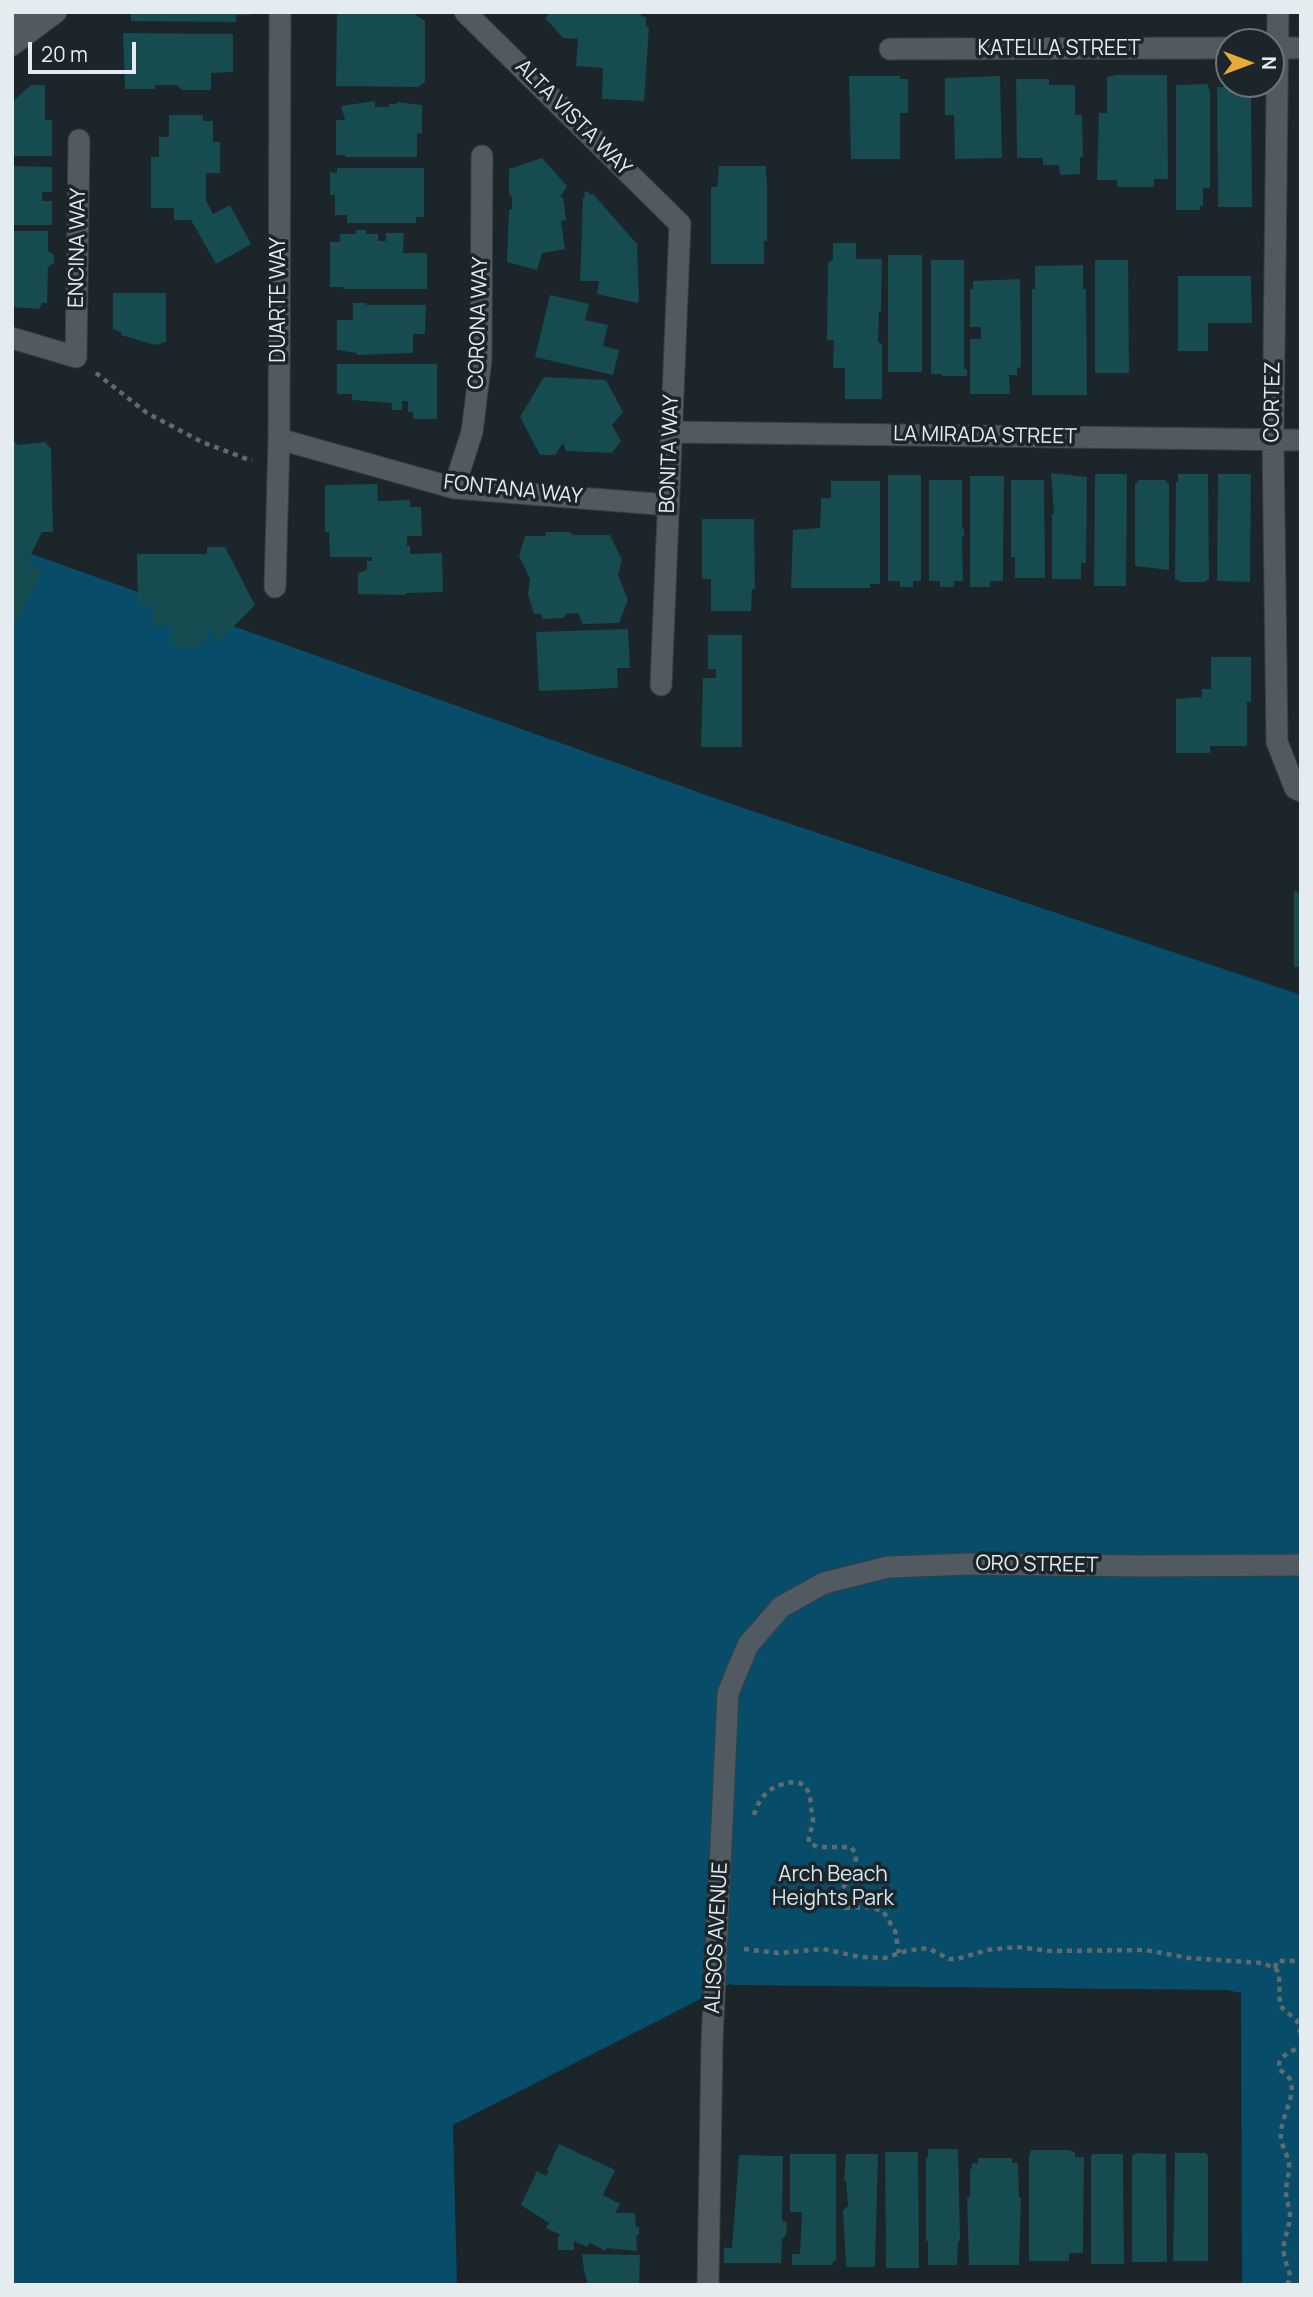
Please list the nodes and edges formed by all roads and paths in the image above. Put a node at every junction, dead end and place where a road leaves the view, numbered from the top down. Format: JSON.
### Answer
{"nodes":[{"id":1,"x":26,"y":12,"type":"edge"},
{"id":2,"x":57,"y":12,"type":"edge"},
{"id":3,"x":280,"y":12,"type":"edge"},
{"id":4,"x":465,"y":12,"type":"edge"},
{"id":5,"x":12,"y":45,"type":"edge"},
{"id":6,"x":1215,"y":48,"type":"edge"},
{"id":7,"x":890,"y":49,"type":"dead end"},
{"id":8,"x":1274,"y":98,"type":"edge"},
{"id":9,"x":79,"y":139,"type":"dead end"},
{"id":10,"x":482,"y":156,"type":"dead end"},
{"id":11,"x":680,"y":224,"type":"joint"},
{"id":12,"x":12,"y":338,"type":"edge"},
{"id":13,"x":76,"y":357,"type":"junction"},
{"id":14,"x":670,"y":432,"type":"junction"},
{"id":15,"x":279,"y":439,"type":"junction"},
{"id":16,"x":1273,"y":440,"type":"junction"},
{"id":17,"x":1301,"y":440,"type":"edge"},
{"id":18,"x":278,"y":470,"type":"junction"},
{"id":19,"x":454,"y":488,"type":"junction"},
{"id":20,"x":668,"y":505,"type":"junction"},
{"id":21,"x":275,"y":587,"type":"dead end"},
{"id":22,"x":661,"y":685,"type":"dead end"},
{"id":23,"x":1298,"y":790,"type":"edge"},
{"id":24,"x":1301,"y":1565,"type":"edge"},
{"id":25,"x":780,"y":1607,"type":"joint"},
{"id":26,"x":723,"y":1827,"type":"junction"},
{"id":27,"x":717,"y":1944,"type":"junction"},
{"id":28,"x":899,"y":1953,"type":"junction"},
{"id":29,"x":1301,"y":1961,"type":"edge"},
{"id":30,"x":1275,"y":1968,"type":"junction"},
{"id":31,"x":1301,"y":2034,"type":"edge"},
{"id":32,"x":1301,"y":2045,"type":"edge"},
{"id":33,"x":708,"y":2285,"type":"edge"},
{"id":34,"x":1287,"y":2285,"type":"edge"}],
"edges":[{"from":1,"to":5,"type":"street"},
{"from":2,"to":5,"type":"street"},
{"from":3,"to":15,"type":"street","name":"DUARTE WAY"},
{"from":4,"to":11,"type":"street","name":"ALTA VISTA WAY"},
{"from":6,"to":7,"type":"street","name":"KATELLA STREET"},
{"from":8,"to":16,"type":"street","name":"CORTEZ"},
{"from":9,"to":13,"type":"street","name":"ENCINA WAY"},
{"from":10,"to":19,"type":"street","name":"CORONA WAY"},
{"from":11,"to":14,"type":"street","name":"BONITA WAY"},
{"from":12,"to":13,"type":"street"},
{"from":13,"to":18,"type":"path"},
{"from":14,"to":16,"type":"street","name":"LA MIRADA STREET"},
{"from":14,"to":20,"type":"street","name":"BONITA WAY"},
{"from":15,"to":18,"type":"street","name":"DUARTE WAY"},
{"from":15,"to":19,"type":"street","name":"FONTANA WAY"},
{"from":16,"to":17,"type":"street","name":"LA MIRADA STREET"},
{"from":16,"to":23,"type":"street","name":"CORTEZ"},
{"from":18,"to":21,"type":"street","name":"DUARTE WAY"},
{"from":19,"to":20,"type":"street","name":"FONTANA WAY"},
{"from":20,"to":22,"type":"street","name":"BONITA WAY"},
{"from":24,"to":25,"type":"street","name":"ORO STREET"},
{"from":25,"to":26,"type":"street","name":"ALISOS AVENUE"},
{"from":26,"to":27,"type":"street","name":"ALISOS AVENUE"},
{"from":26,"to":28,"type":"path"},
{"from":27,"to":28,"type":"path"},
{"from":27,"to":33,"type":"street","name":"ALISOS AVENUE"},
{"from":28,"to":30,"type":"path"},
{"from":29,"to":30,"type":"path"},
{"from":30,"to":31,"type":"path"},
{"from":32,"to":34,"type":"path"}]}
